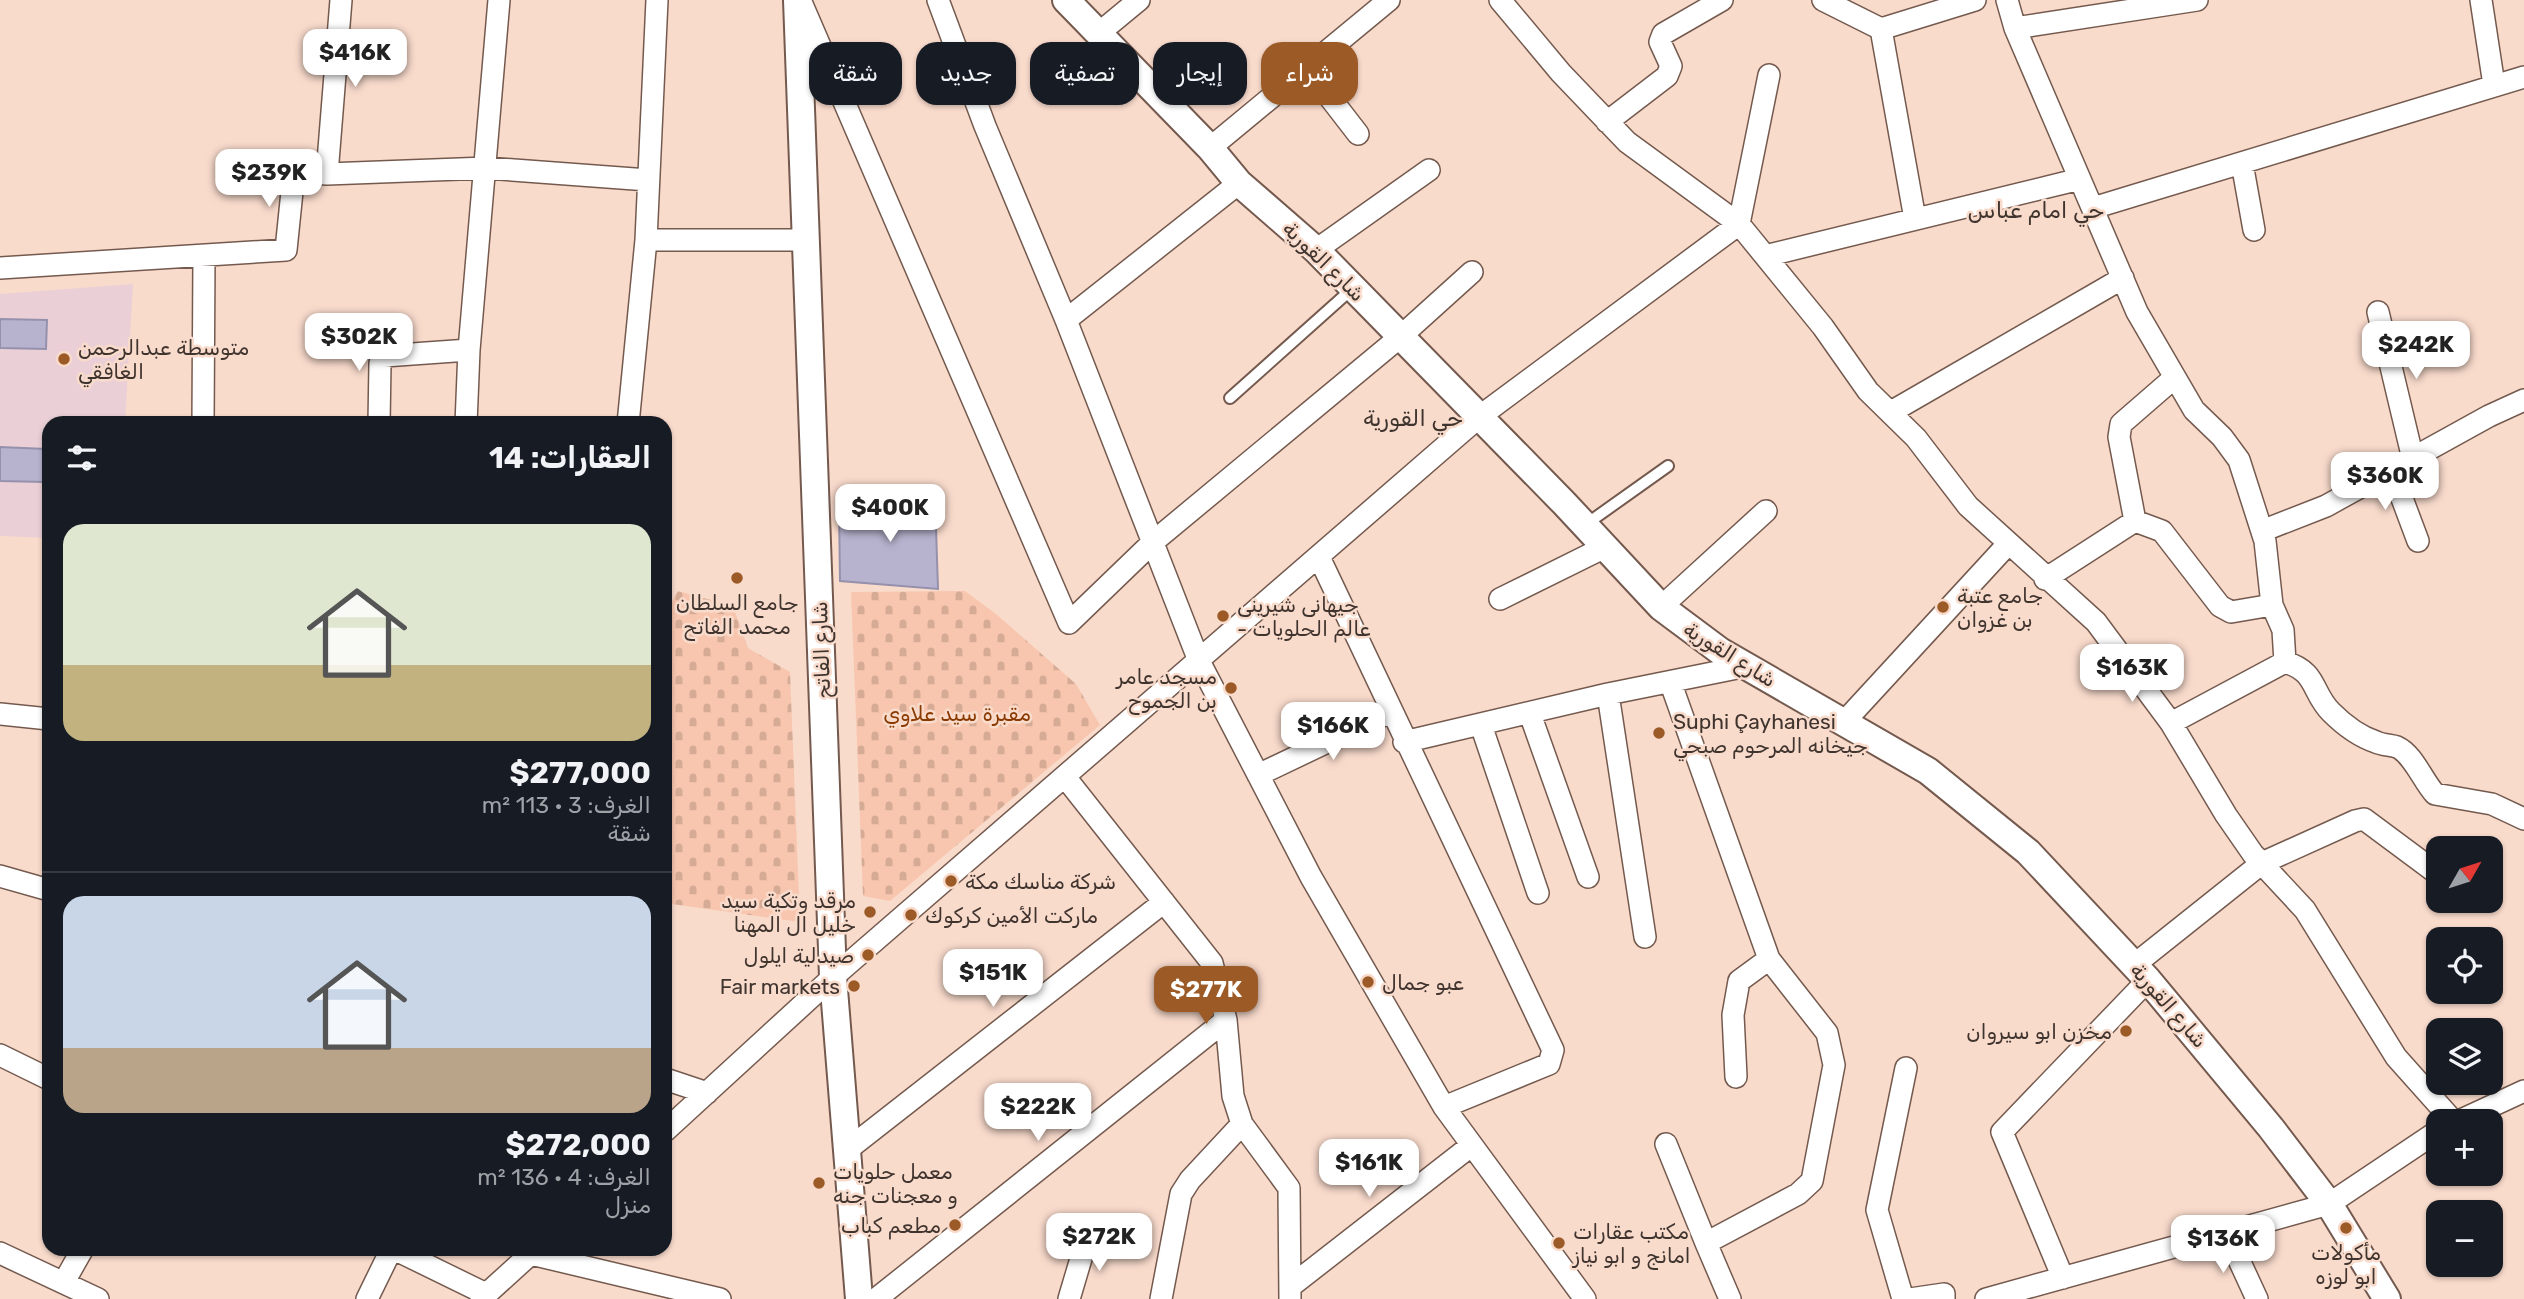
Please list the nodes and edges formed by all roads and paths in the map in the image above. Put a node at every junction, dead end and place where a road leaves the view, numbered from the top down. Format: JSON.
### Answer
{"nodes":[{"id":1,"x":341,"y":0,"type":"edge"},
{"id":2,"x":499,"y":0,"type":"edge"},
{"id":3,"x":657,"y":0,"type":"edge"},
{"id":4,"x":799,"y":0,"type":"edge"},
{"id":5,"x":938,"y":0,"type":"edge"},
{"id":6,"x":1066,"y":0,"type":"edge"},
{"id":7,"x":1139,"y":0,"type":"edge"},
{"id":8,"x":1389,"y":0,"type":"edge"},
{"id":9,"x":1500,"y":0,"type":"edge"},
{"id":10,"x":1722,"y":0,"type":"edge"},
{"id":11,"x":1824,"y":0,"type":"edge"},
{"id":12,"x":1975,"y":0,"type":"edge"},
{"id":13,"x":2007,"y":0,"type":"edge"},
{"id":14,"x":2197,"y":0,"type":"edge"},
{"id":15,"x":2481,"y":0,"type":"edge"},
{"id":16,"x":2142,"y":4,"type":"edge"},
{"id":17,"x":2015,"y":28,"type":"junction"},
{"id":18,"x":1881,"y":29,"type":"junction"},
{"id":19,"x":1099,"y":33,"type":"junction"},
{"id":20,"x":1338,"y":42,"type":"edge"},
{"id":21,"x":1769,"y":75,"type":"dead end"},
{"id":22,"x":2524,"y":77,"type":"edge"},
{"id":23,"x":2494,"y":85,"type":"junction"},
{"id":24,"x":1262,"y":105,"type":"edge"},
{"id":25,"x":1336,"y":105,"type":"edge"},
{"id":26,"x":1607,"y":121,"type":"junction"},
{"id":27,"x":1358,"y":134,"type":"dead end"},
{"id":28,"x":1210,"y":148,"type":"junction"},
{"id":29,"x":2242,"y":163,"type":"junction"},
{"id":30,"x":486,"y":168,"type":"junction"},
{"id":31,"x":1429,"y":170,"type":"dead end"},
{"id":32,"x":327,"y":174,"type":"junction"},
{"id":33,"x":2080,"y":179,"type":"junction"},
{"id":34,"x":648,"y":180,"type":"junction"},
{"id":35,"x":1239,"y":183,"type":"junction"},
{"id":36,"x":2093,"y":208,"type":"junction"},
{"id":37,"x":1915,"y":219,"type":"junction"},
{"id":38,"x":1739,"y":224,"type":"junction"},
{"id":39,"x":2254,"y":230,"type":"dead end"},
{"id":40,"x":646,"y":240,"type":"junction"},
{"id":41,"x":806,"y":240,"type":"junction"},
{"id":42,"x":1315,"y":250,"type":"junction"},
{"id":43,"x":204,"y":256,"type":"junction"},
{"id":44,"x":1765,"y":256,"type":"junction"},
{"id":45,"x":0,"y":268,"type":"edge"},
{"id":46,"x":1472,"y":272,"type":"dead end"},
{"id":47,"x":2123,"y":278,"type":"junction"},
{"id":48,"x":1353,"y":288,"type":"junction"},
{"id":49,"x":2378,"y":312,"type":"dead end"},
{"id":50,"x":1066,"y":320,"type":"junction"},
{"id":51,"x":1400,"y":337,"type":"junction"},
{"id":52,"x":469,"y":350,"type":"junction"},
{"id":53,"x":2174,"y":378,"type":"junction"},
{"id":54,"x":1230,"y":398,"type":"dead end"},
{"id":55,"x":2524,"y":400,"type":"edge"},
{"id":56,"x":1891,"y":412,"type":"junction"},
{"id":57,"x":203,"y":416,"type":"edge"},
{"id":58,"x":379,"y":416,"type":"edge"},
{"id":59,"x":466,"y":416,"type":"edge"},
{"id":60,"x":629,"y":416,"type":"edge"},
{"id":61,"x":1479,"y":417,"type":"junction"},
{"id":62,"x":2413,"y":459,"type":"junction"},
{"id":63,"x":1668,"y":467,"type":"dead end"},
{"id":64,"x":2390,"y":469,"type":"junction"},
{"id":65,"x":1766,"y":511,"type":"dead end"},
{"id":66,"x":2135,"y":521,"type":"junction"},
{"id":67,"x":1585,"y":525,"type":"junction"},
{"id":68,"x":2262,"y":531,"type":"junction"},
{"id":69,"x":2418,"y":541,"type":"dead end"},
{"id":70,"x":1153,"y":542,"type":"junction"},
{"id":71,"x":2008,"y":544,"type":"junction"},
{"id":72,"x":1605,"y":547,"type":"junction"},
{"id":73,"x":1319,"y":557,"type":"junction"},
{"id":74,"x":2045,"y":579,"type":"junction"},
{"id":75,"x":1500,"y":599,"type":"dead end"},
{"id":76,"x":2272,"y":606,"type":"junction"},
{"id":77,"x":1661,"y":607,"type":"junction"},
{"id":78,"x":1199,"y":661,"type":"junction"},
{"id":79,"x":2285,"y":662,"type":"junction"},
{"id":80,"x":1747,"y":666,"type":"junction"},
{"id":81,"x":1671,"y":684,"type":"junction"},
{"id":82,"x":1608,"y":694,"type":"junction"},
{"id":83,"x":1390,"y":712,"type":"junction"},
{"id":84,"x":0,"y":714,"type":"edge"},
{"id":85,"x":1530,"y":714,"type":"junction"},
{"id":86,"x":42,"y":718,"type":"edge"},
{"id":87,"x":1844,"y":721,"type":"junction"},
{"id":88,"x":2171,"y":723,"type":"junction"},
{"id":89,"x":1481,"y":725,"type":"junction"},
{"id":90,"x":1404,"y":741,"type":"junction"},
{"id":91,"x":1258,"y":775,"type":"junction"},
{"id":92,"x":1065,"y":777,"type":"junction"},
{"id":93,"x":2524,"y":819,"type":"edge"},
{"id":94,"x":2262,"y":863,"type":"junction"},
{"id":95,"x":2426,"y":865,"type":"edge"},
{"id":96,"x":0,"y":876,"type":"edge"},
{"id":97,"x":1588,"y":877,"type":"dead end"},
{"id":98,"x":42,"y":888,"type":"edge"},
{"id":99,"x":1538,"y":893,"type":"dead end"},
{"id":100,"x":1164,"y":902,"type":"junction"},
{"id":101,"x":1645,"y":937,"type":"dead end"},
{"id":102,"x":1769,"y":959,"type":"junction"},
{"id":103,"x":2141,"y":972,"type":"junction"},
{"id":104,"x":833,"y":977,"type":"junction"},
{"id":105,"x":1226,"y":1020,"type":"junction"},
{"id":106,"x":0,"y":1055,"type":"edge"},
{"id":107,"x":1906,"y":1068,"type":"dead end"},
{"id":108,"x":42,"y":1076,"type":"edge"},
{"id":109,"x":1736,"y":1077,"type":"dead end"},
{"id":110,"x":672,"y":1082,"type":"edge"},
{"id":111,"x":2524,"y":1091,"type":"edge"},
{"id":112,"x":707,"y":1093,"type":"junction"},
{"id":113,"x":1444,"y":1107,"type":"junction"},
{"id":114,"x":2443,"y":1109,"type":"edge"},
{"id":115,"x":2484,"y":1109,"type":"edge"},
{"id":116,"x":1242,"y":1124,"type":"junction"},
{"id":117,"x":672,"y":1125,"type":"edge"},
{"id":118,"x":2426,"y":1139,"type":"edge"},
{"id":119,"x":1667,"y":1144,"type":"dead end"},
{"id":120,"x":1472,"y":1146,"type":"junction"},
{"id":121,"x":847,"y":1150,"type":"junction"},
{"id":122,"x":2329,"y":1204,"type":"junction"},
{"id":123,"x":2227,"y":1234,"type":"junction"},
{"id":124,"x":1088,"y":1236,"type":"dead end"},
{"id":125,"x":1706,"y":1243,"type":"junction"},
{"id":126,"x":0,"y":1253,"type":"edge"},
{"id":127,"x":81,"y":1256,"type":"edge"},
{"id":128,"x":390,"y":1256,"type":"edge"},
{"id":129,"x":405,"y":1256,"type":"edge"},
{"id":130,"x":529,"y":1256,"type":"edge"},
{"id":131,"x":549,"y":1256,"type":"edge"},
{"id":132,"x":2063,"y":1278,"type":"junction"},
{"id":133,"x":1291,"y":1292,"type":"edge"},
{"id":134,"x":78,"y":1293,"type":"edge"},
{"id":135,"x":484,"y":1297,"type":"edge"},
{"id":136,"x":367,"y":1299,"type":"edge"},
{"id":137,"x":720,"y":1299,"type":"edge"},
{"id":138,"x":859,"y":1299,"type":"edge"},
{"id":139,"x":876,"y":1299,"type":"edge"},
{"id":140,"x":1069,"y":1299,"type":"edge"},
{"id":141,"x":1161,"y":1299,"type":"edge"},
{"id":142,"x":1585,"y":1299,"type":"edge"},
{"id":143,"x":1730,"y":1299,"type":"edge"},
{"id":144,"x":1903,"y":1299,"type":"edge"},
{"id":145,"x":1910,"y":1299,"type":"edge"},
{"id":146,"x":1944,"y":1299,"type":"edge"},
{"id":147,"x":1986,"y":1299,"type":"edge"},
{"id":148,"x":2257,"y":1299,"type":"edge"},
{"id":149,"x":2387,"y":1299,"type":"edge"}],
"edges":[{"from":1,"to":32,"type":"street"},
{"from":2,"to":30,"type":"street"},
{"from":3,"to":34,"type":"street"},
{"from":4,"to":41,"type":"street","name":"شارع الفاتح"},
{"from":4,"to":70,"type":"street"},
{"from":5,"to":50,"type":"street"},
{"from":6,"to":19,"type":"street","name":"شارع القورية"},
{"from":7,"to":19,"type":"street"},
{"from":8,"to":20,"type":"street"},
{"from":9,"to":26,"type":"street"},
{"from":10,"to":26,"type":"street"},
{"from":11,"to":18,"type":"street"},
{"from":12,"to":18,"type":"street"},
{"from":13,"to":17,"type":"street"},
{"from":14,"to":16,"type":"street"},
{"from":15,"to":23,"type":"street"},
{"from":16,"to":17,"type":"street"},
{"from":17,"to":33,"type":"street"},
{"from":18,"to":37,"type":"street"},
{"from":19,"to":28,"type":"street","name":"شارع القورية"},
{"from":21,"to":38,"type":"street"},
{"from":22,"to":23,"type":"street"},
{"from":23,"to":29,"type":"street"},
{"from":24,"to":28,"type":"street"},
{"from":25,"to":27,"type":"street"},
{"from":26,"to":38,"type":"street"},
{"from":28,"to":35,"type":"street","name":"شارع القورية"},
{"from":29,"to":36,"type":"street"},
{"from":29,"to":39,"type":"street"},
{"from":30,"to":32,"type":"street"},
{"from":30,"to":34,"type":"street"},
{"from":30,"to":52,"type":"street"},
{"from":31,"to":42,"type":"street"},
{"from":32,"to":43,"type":"street"},
{"from":33,"to":36,"type":"street"},
{"from":33,"to":37,"type":"street"},
{"from":34,"to":40,"type":"street"},
{"from":35,"to":42,"type":"street","name":"شارع القورية"},
{"from":35,"to":50,"type":"street"},
{"from":36,"to":47,"type":"street"},
{"from":37,"to":44,"type":"street"},
{"from":38,"to":44,"type":"street"},
{"from":38,"to":61,"type":"street"},
{"from":40,"to":41,"type":"street"},
{"from":40,"to":60,"type":"street"},
{"from":41,"to":104,"type":"street","name":"شارع الفاتح"},
{"from":42,"to":48,"type":"street","name":"شارع القورية"},
{"from":43,"to":45,"type":"street"},
{"from":43,"to":57,"type":"street"},
{"from":44,"to":56,"type":"street"},
{"from":46,"to":51,"type":"street"},
{"from":47,"to":53,"type":"street"},
{"from":47,"to":56,"type":"street"},
{"from":48,"to":51,"type":"street","name":"شارع القورية"},
{"from":48,"to":54,"type":"lane"},
{"from":49,"to":62,"type":"street"},
{"from":50,"to":70,"type":"street"},
{"from":51,"to":61,"type":"street","name":"شارع القورية"},
{"from":51,"to":70,"type":"street"},
{"from":52,"to":58,"type":"street"},
{"from":52,"to":59,"type":"street"},
{"from":53,"to":66,"type":"street"},
{"from":53,"to":68,"type":"street"},
{"from":55,"to":62,"type":"street"},
{"from":56,"to":71,"type":"street"},
{"from":61,"to":67,"type":"street","name":"شارع القورية"},
{"from":61,"to":73,"type":"street"},
{"from":62,"to":64,"type":"street"},
{"from":63,"to":67,"type":"lane"},
{"from":64,"to":68,"type":"street"},
{"from":64,"to":69,"type":"street"},
{"from":65,"to":77,"type":"street"},
{"from":66,"to":74,"type":"street"},
{"from":66,"to":76,"type":"street"},
{"from":67,"to":72,"type":"street","name":"شارع القورية"},
{"from":68,"to":76,"type":"street"},
{"from":70,"to":78,"type":"street"},
{"from":71,"to":74,"type":"street"},
{"from":71,"to":87,"type":"street"},
{"from":72,"to":75,"type":"street"},
{"from":72,"to":77,"type":"street","name":"شارع القورية"},
{"from":73,"to":78,"type":"street"},
{"from":73,"to":83,"type":"street"},
{"from":74,"to":88,"type":"street"},
{"from":76,"to":79,"type":"street"},
{"from":77,"to":80,"type":"street","name":"شارع القورية"},
{"from":78,"to":91,"type":"street"},
{"from":78,"to":92,"type":"street"},
{"from":79,"to":88,"type":"street"},
{"from":79,"to":93,"type":"street"},
{"from":80,"to":81,"type":"street"},
{"from":80,"to":87,"type":"street","name":"شارع القورية"},
{"from":81,"to":82,"type":"street"},
{"from":81,"to":102,"type":"street"},
{"from":82,"to":85,"type":"street"},
{"from":82,"to":101,"type":"street"},
{"from":83,"to":90,"type":"street"},
{"from":83,"to":91,"type":"street"},
{"from":84,"to":86,"type":"street"},
{"from":85,"to":89,"type":"street"},
{"from":85,"to":97,"type":"street"},
{"from":87,"to":103,"type":"street","name":"شارع القورية"},
{"from":88,"to":94,"type":"street"},
{"from":89,"to":90,"type":"street"},
{"from":89,"to":99,"type":"street"},
{"from":90,"to":113,"type":"street"},
{"from":91,"to":113,"type":"street"},
{"from":92,"to":100,"type":"street"},
{"from":92,"to":104,"type":"street"},
{"from":94,"to":95,"type":"street"},
{"from":94,"to":103,"type":"street"},
{"from":94,"to":114,"type":"street"},
{"from":96,"to":98,"type":"street"},
{"from":100,"to":105,"type":"street"},
{"from":100,"to":121,"type":"street"},
{"from":102,"to":109,"type":"street"},
{"from":102,"to":125,"type":"street"},
{"from":103,"to":122,"type":"street","name":"شارع القورية"},
{"from":103,"to":132,"type":"street"},
{"from":104,"to":112,"type":"street"},
{"from":104,"to":121,"type":"street","name":"شارع الفاتح"},
{"from":105,"to":116,"type":"street"},
{"from":105,"to":139,"type":"street"},
{"from":106,"to":108,"type":"street"},
{"from":107,"to":144,"type":"street"},
{"from":110,"to":112,"type":"street"},
{"from":111,"to":115,"type":"street"},
{"from":112,"to":117,"type":"street"},
{"from":113,"to":120,"type":"street"},
{"from":116,"to":133,"type":"street"},
{"from":116,"to":141,"type":"street"},
{"from":118,"to":122,"type":"street"},
{"from":119,"to":125,"type":"street"},
{"from":120,"to":133,"type":"street"},
{"from":120,"to":142,"type":"street"},
{"from":121,"to":138,"type":"street","name":"شارع الفاتح"},
{"from":122,"to":123,"type":"street"},
{"from":122,"to":149,"type":"street","name":"شارع القورية"},
{"from":123,"to":132,"type":"street"},
{"from":123,"to":148,"type":"street"},
{"from":124,"to":140,"type":"street"},
{"from":125,"to":143,"type":"street"},
{"from":126,"to":134,"type":"street"},
{"from":127,"to":134,"type":"street"},
{"from":128,"to":136,"type":"street"},
{"from":129,"to":135,"type":"street"},
{"from":130,"to":135,"type":"street"},
{"from":131,"to":137,"type":"street"},
{"from":132,"to":147,"type":"street"},
{"from":145,"to":146,"type":"street"}]}
